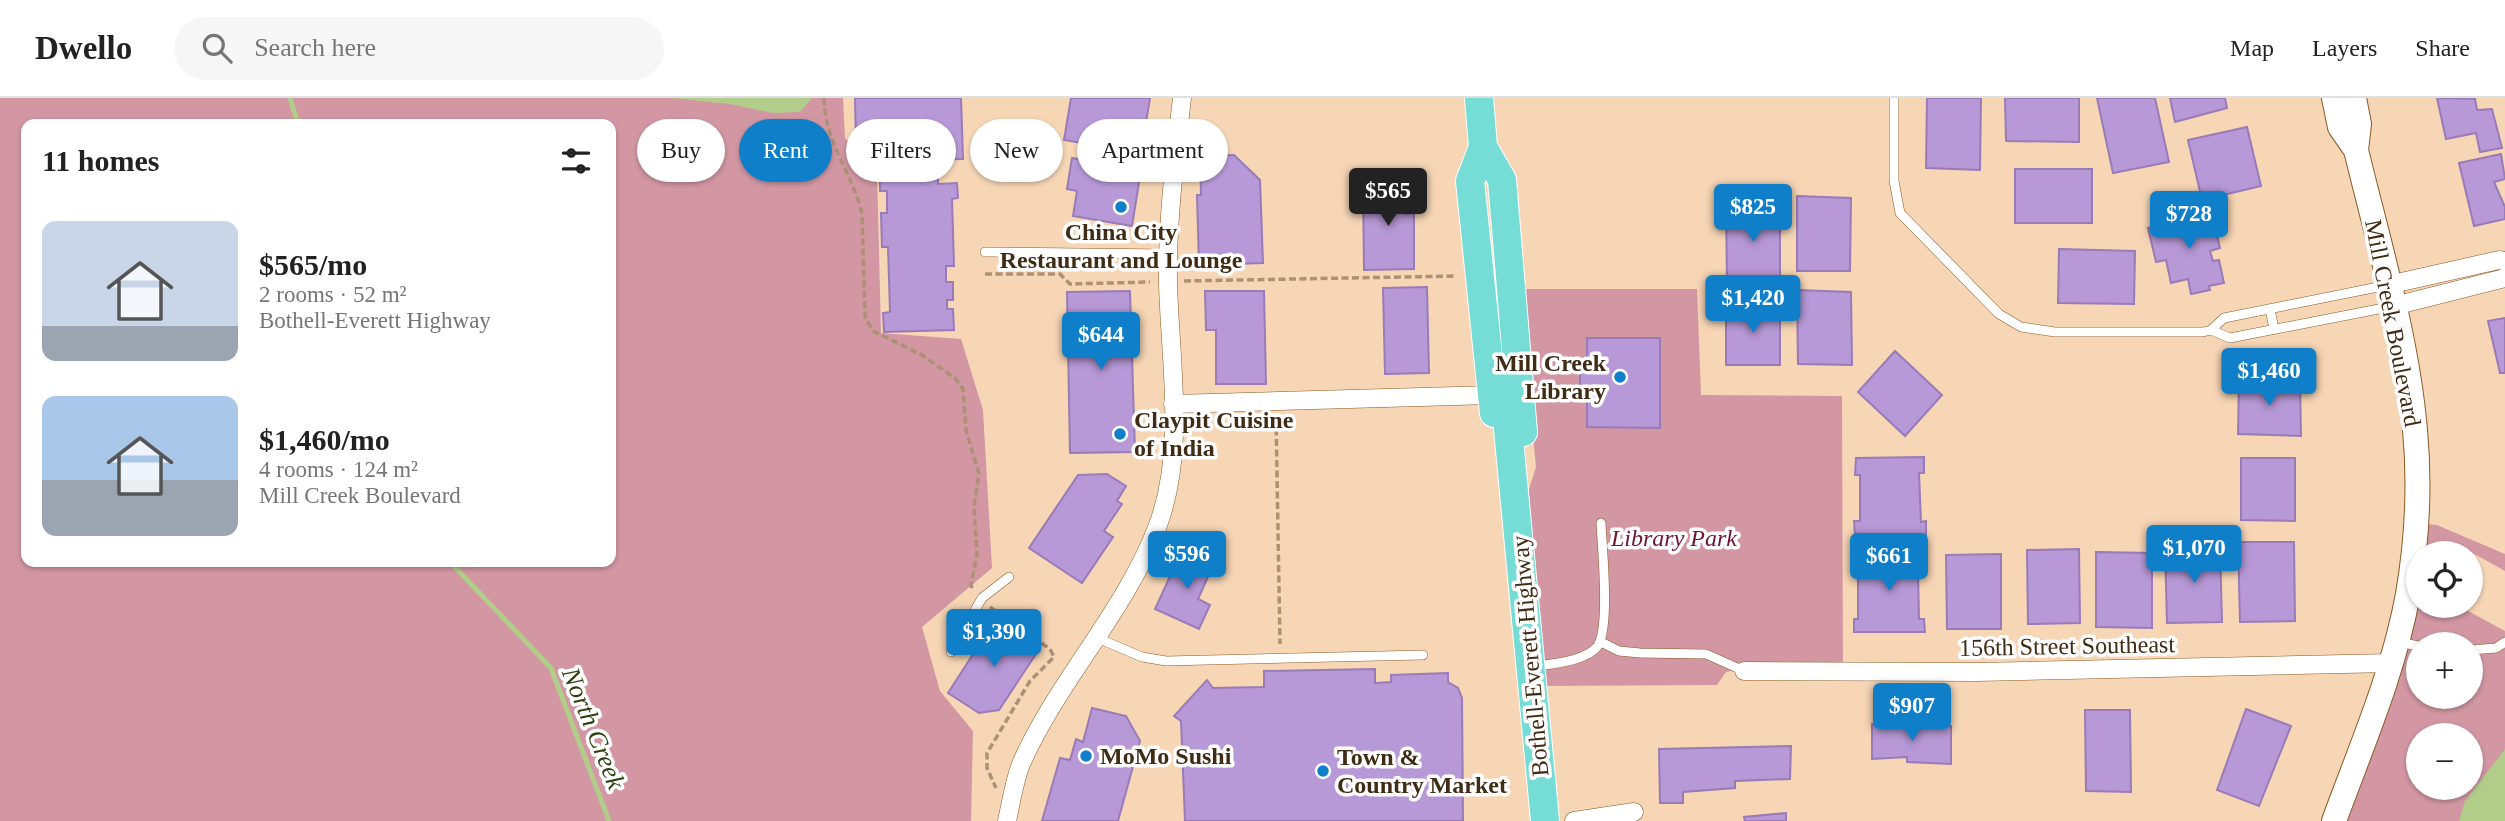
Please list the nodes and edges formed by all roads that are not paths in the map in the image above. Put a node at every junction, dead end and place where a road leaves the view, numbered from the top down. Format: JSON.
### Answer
{"nodes":[{"id":1,"x":1182,"y":98,"type":"edge"},
{"id":2,"x":1479,"y":98,"type":"edge"},
{"id":3,"x":1894,"y":98,"type":"edge"},
{"id":4,"x":2334,"y":98,"type":"edge"},
{"id":5,"x":2354,"y":98,"type":"edge"},
{"id":6,"x":1483,"y":147,"type":"junction"},
{"id":7,"x":2356,"y":150,"type":"junction"},
{"id":8,"x":985,"y":252,"type":"dead end"},
{"id":9,"x":1168,"y":254,"type":"junction"},
{"id":10,"x":2505,"y":261,"type":"edge"},
{"id":11,"x":2505,"y":278,"type":"edge"},
{"id":12,"x":2391,"y":296,"type":"junction"},
{"id":13,"x":2270,"y":309,"type":"junction"},
{"id":14,"x":2274,"y":329,"type":"junction"},
{"id":15,"x":2211,"y":330,"type":"junction"},
{"id":16,"x":1492,"y":394,"type":"junction"},
{"id":17,"x":1174,"y":404,"type":"junction"},
{"id":18,"x":1515,"y":491,"type":"junction"},
{"id":19,"x":1601,"y":523,"type":"dead end"},
{"id":20,"x":1009,"y":576,"type":"dead end"},
{"id":21,"x":1095,"y":637,"type":"junction"},
{"id":22,"x":1601,"y":642,"type":"junction"},
{"id":23,"x":2505,"y":642,"type":"edge"},
{"id":24,"x":2483,"y":649,"type":"edge"},
{"id":25,"x":2402,"y":650,"type":"edge"},
{"id":26,"x":951,"y":652,"type":"dead end"},
{"id":27,"x":1423,"y":655,"type":"dead end"},
{"id":28,"x":1532,"y":667,"type":"junction"},
{"id":29,"x":1744,"y":671,"type":"joint"},
{"id":30,"x":1634,"y":812,"type":"dead end"},
{"id":31,"x":1007,"y":821,"type":"edge"},
{"id":32,"x":1545,"y":821,"type":"edge"},
{"id":33,"x":1574,"y":821,"type":"edge"},
{"id":34,"x":2334,"y":821,"type":"edge"}],
"edges":[{"from":1,"to":9,"type":"street"},
{"from":2,"to":6,"type":"main road","name":"Bothell-Everett Highway"},
{"from":3,"to":15,"type":"lane"},
{"from":4,"to":7,"type":"street","name":"Mill Creek Boulevard"},
{"from":5,"to":7,"type":"street","name":"Mill Creek Boulevard"},
{"from":6,"to":16,"type":"main road","name":"Bothell-Everett Highway"},
{"from":6,"to":18,"type":"main road","name":"Bothell-Everett Highway"},
{"from":7,"to":12,"type":"street","name":"Mill Creek Boulevard"},
{"from":8,"to":9,"type":"lane"},
{"from":9,"to":17,"type":"street"},
{"from":10,"to":12,"type":"street"},
{"from":11,"to":12,"type":"street"},
{"from":12,"to":13,"type":"lane"},
{"from":12,"to":14,"type":"lane"},
{"from":12,"to":25,"type":"street","name":"Mill Creek Boulevard"},
{"from":13,"to":14,"type":"lane"},
{"from":13,"to":15,"type":"lane"},
{"from":14,"to":15,"type":"lane"},
{"from":16,"to":17,"type":"street"},
{"from":16,"to":18,"type":"main road","name":"Bothell-Everett Highway"},
{"from":17,"to":21,"type":"street"},
{"from":18,"to":28,"type":"main road","name":"Bothell-Everett Highway"},
{"from":19,"to":22,"type":"lane"},
{"from":20,"to":26,"type":"lane"},
{"from":21,"to":27,"type":"lane"},
{"from":21,"to":31,"type":"street"},
{"from":22,"to":28,"type":"lane"},
{"from":22,"to":29,"type":"lane"},
{"from":23,"to":24,"type":"lane"},
{"from":25,"to":29,"type":"street","name":"156th Street Southeast"},
{"from":25,"to":34,"type":"street","name":"Mill Creek Boulevard"},
{"from":28,"to":32,"type":"main road","name":"Bothell-Everett Highway"},
{"from":30,"to":33,"type":"street"}]}
